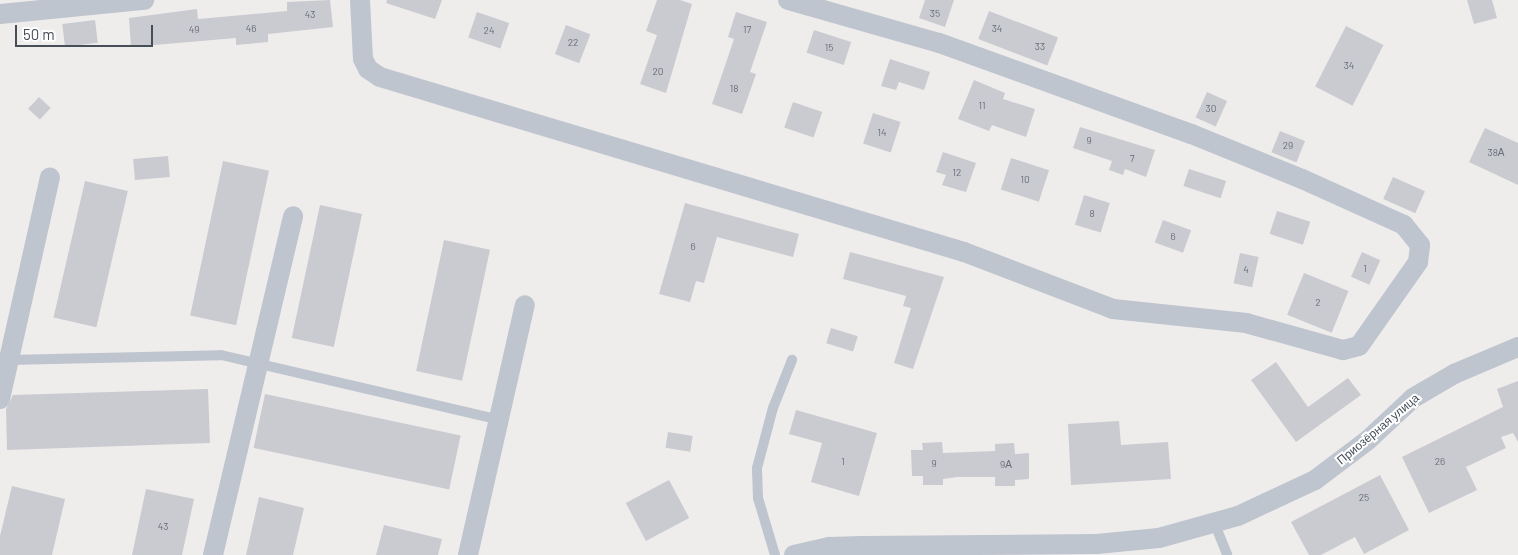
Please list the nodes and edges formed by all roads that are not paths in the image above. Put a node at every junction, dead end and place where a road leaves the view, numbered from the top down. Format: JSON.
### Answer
{"nodes":[{"id":1,"x":144,"y":0,"type":"edge"},
{"id":2,"x":360,"y":0,"type":"edge"},
{"id":3,"x":788,"y":0,"type":"edge"},
{"id":4,"x":0,"y":14,"type":"edge"},
{"id":5,"x":50,"y":178,"type":"dead end"},
{"id":6,"x":293,"y":216,"type":"dead end"},
{"id":7,"x":525,"y":305,"type":"dead end"},
{"id":8,"x":1518,"y":347,"type":"edge"},
{"id":9,"x":8,"y":360,"type":"junction"},
{"id":10,"x":792,"y":360,"type":"dead end"},
{"id":11,"x":257,"y":363,"type":"junction"},
{"id":12,"x":0,"y":399,"type":"edge"},
{"id":13,"x":497,"y":419,"type":"junction"},
{"id":14,"x":1214,"y":522,"type":"junction"},
{"id":15,"x":863,"y":550,"type":"edge"},
{"id":16,"x":214,"y":555,"type":"edge"},
{"id":17,"x":468,"y":555,"type":"edge"},
{"id":18,"x":775,"y":555,"type":"edge"},
{"id":19,"x":794,"y":555,"type":"edge"},
{"id":20,"x":1227,"y":555,"type":"edge"}],
"edges":[{"from":1,"to":4,"type":"street"},
{"from":2,"to":3,"type":"street"},
{"from":5,"to":9,"type":"street"},
{"from":6,"to":11,"type":"street"},
{"from":7,"to":13,"type":"street"},
{"from":8,"to":14,"type":"street","name":"Приозёрная улица"},
{"from":9,"to":11,"type":"lane"},
{"from":9,"to":12,"type":"street"},
{"from":10,"to":18,"type":"lane"},
{"from":11,"to":13,"type":"lane"},
{"from":11,"to":16,"type":"street"},
{"from":13,"to":17,"type":"street"},
{"from":14,"to":15,"type":"street","name":"Приозёрная улица"},
{"from":14,"to":20,"type":"lane"},
{"from":15,"to":19,"type":"street","name":"Приозёрная улица"}]}
